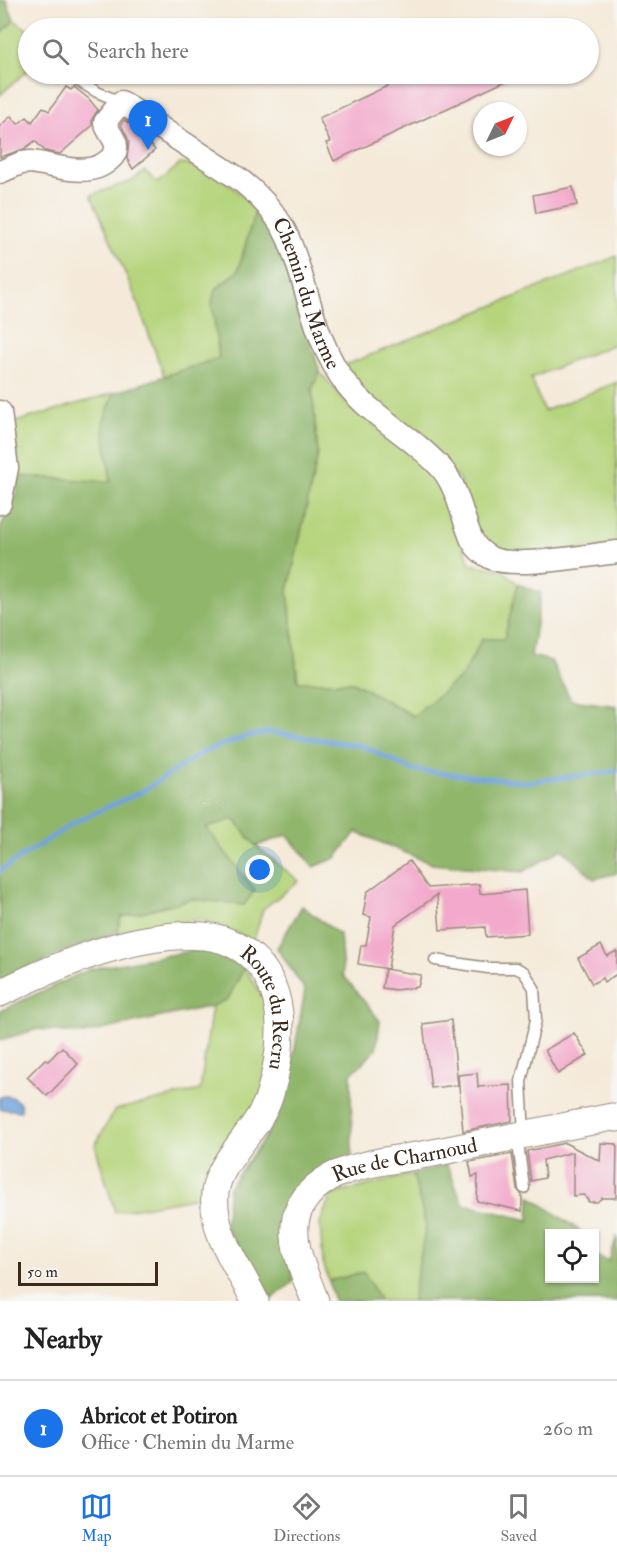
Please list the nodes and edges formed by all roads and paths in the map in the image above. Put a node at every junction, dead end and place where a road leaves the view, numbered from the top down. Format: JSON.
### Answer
{"nodes":[{"id":1,"x":84,"y":84,"type":"edge"},
{"id":2,"x":121,"y":102,"type":"junction"},
{"id":3,"x":0,"y":172,"type":"edge"},
{"id":4,"x":0,"y":412,"type":"edge"},
{"id":5,"x":0,"y":503,"type":"edge"},
{"id":6,"x":617,"y":552,"type":"edge"},
{"id":7,"x":435,"y":960,"type":"dead end"},
{"id":8,"x":0,"y":993,"type":"edge"},
{"id":9,"x":617,"y":1118,"type":"edge"},
{"id":10,"x":520,"y":1136,"type":"junction"},
{"id":11,"x":524,"y":1188,"type":"dead end"},
{"id":12,"x":255,"y":1301,"type":"edge"},
{"id":13,"x":315,"y":1301,"type":"edge"}],
"edges":[{"from":1,"to":2,"type":"lane"},
{"from":2,"to":3,"type":"street"},
{"from":2,"to":6,"type":"street","name":"Chemin du Marme"},
{"from":4,"to":5,"type":"street"},
{"from":7,"to":10,"type":"lane"},
{"from":8,"to":12,"type":"street","name":"Route du Recru"},
{"from":9,"to":10,"type":"street","name":"Rue de Charnoud"},
{"from":10,"to":11,"type":"lane"},
{"from":10,"to":13,"type":"street","name":"Rue de Charnoud"}]}
